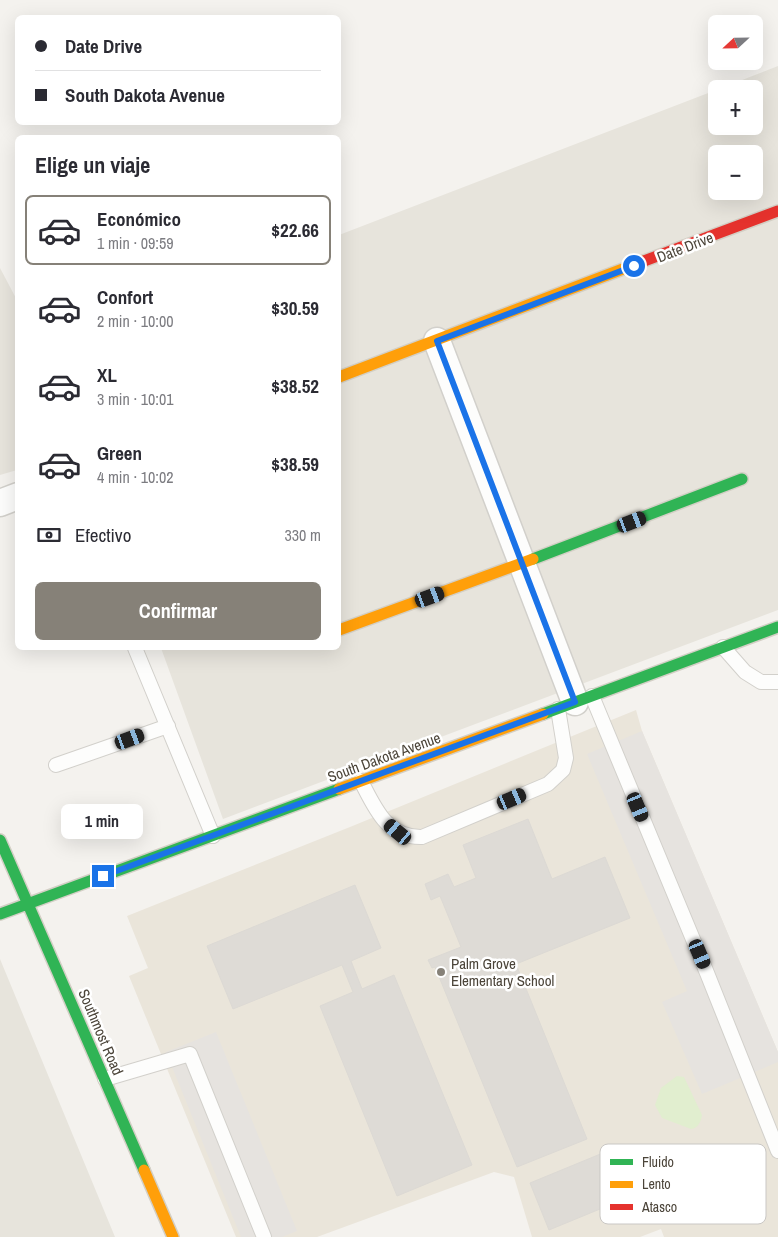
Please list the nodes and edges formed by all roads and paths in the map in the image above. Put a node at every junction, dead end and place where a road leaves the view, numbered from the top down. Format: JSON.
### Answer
{"nodes":[{"id":1,"x":778,"y":211,"type":"edge"},
{"id":2,"x":437,"y":341,"type":"junction"},
{"id":3,"x":341,"y":376,"type":"edge"},
{"id":4,"x":742,"y":479,"type":"dead end"},
{"id":5,"x":15,"y":497,"type":"edge"},
{"id":6,"x":0,"y":503,"type":"edge"},
{"id":7,"x":521,"y":564,"type":"junction"},
{"id":8,"x":778,"y":627,"type":"edge"},
{"id":9,"x":341,"y":629,"type":"edge"},
{"id":10,"x":723,"y":647,"type":"junction"},
{"id":11,"x":136,"y":650,"type":"edge"},
{"id":12,"x":778,"y":682,"type":"edge"},
{"id":13,"x":575,"y":702,"type":"junction"},
{"id":14,"x":168,"y":726,"type":"junction"},
{"id":15,"x":56,"y":765,"type":"dead end"},
{"id":16,"x":361,"y":781,"type":"junction"},
{"id":17,"x":213,"y":836,"type":"junction"},
{"id":18,"x":0,"y":840,"type":"edge"},
{"id":19,"x":29,"y":904,"type":"junction"},
{"id":20,"x":0,"y":914,"type":"edge"},
{"id":21,"x":105,"y":1079,"type":"junction"},
{"id":22,"x":778,"y":1151,"type":"edge"},
{"id":23,"x":173,"y":1237,"type":"edge"},
{"id":24,"x":264,"y":1237,"type":"edge"}],
"edges":[{"from":1,"to":2,"type":"street","name":"Date Drive"},
{"from":2,"to":3,"type":"street","name":"Date Drive"},
{"from":2,"to":7,"type":"street"},
{"from":4,"to":7,"type":"street"},
{"from":5,"to":6,"type":"street"},
{"from":7,"to":9,"type":"street"},
{"from":7,"to":13,"type":"street"},
{"from":8,"to":10,"type":"street","name":"South Dakota Avenue"},
{"from":10,"to":12,"type":"lane"},
{"from":10,"to":13,"type":"street","name":"South Dakota Avenue"},
{"from":11,"to":14,"type":"lane"},
{"from":13,"to":16,"type":"street","name":"South Dakota Avenue"},
{"from":13,"to":16,"type":"lane"},
{"from":13,"to":22,"type":"lane"},
{"from":14,"to":15,"type":"lane"},
{"from":14,"to":17,"type":"lane"},
{"from":16,"to":17,"type":"street","name":"South Dakota Avenue"},
{"from":17,"to":19,"type":"street","name":"South Dakota Avenue"},
{"from":18,"to":19,"type":"street","name":"Southmost Road"},
{"from":19,"to":20,"type":"street","name":"South Dakota Avenue"},
{"from":19,"to":21,"type":"street","name":"Southmost Road"},
{"from":21,"to":23,"type":"street","name":"Southmost Road"},
{"from":21,"to":24,"type":"lane"}]}
